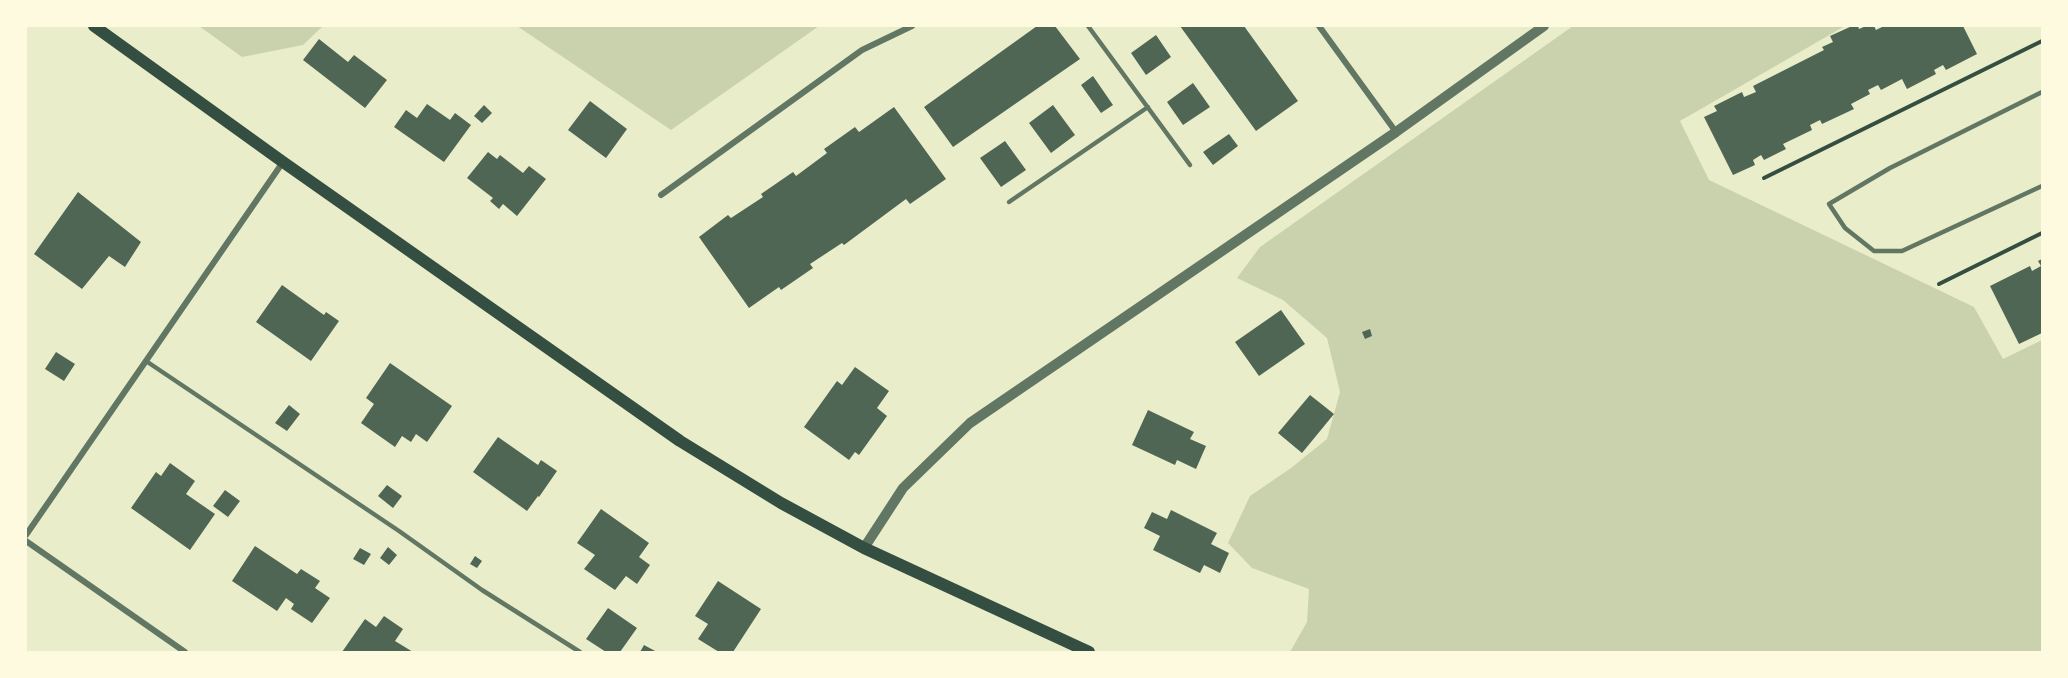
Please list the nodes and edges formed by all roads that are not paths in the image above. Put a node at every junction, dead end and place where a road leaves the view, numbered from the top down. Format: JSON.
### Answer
{"nodes":[{"id":1,"x":94,"y":26,"type":"edge"},
{"id":2,"x":912,"y":26,"type":"edge"},
{"id":3,"x":1088,"y":26,"type":"edge"},
{"id":4,"x":1319,"y":26,"type":"edge"},
{"id":5,"x":1544,"y":26,"type":"edge"},
{"id":6,"x":2043,"y":92,"type":"edge"},
{"id":7,"x":1148,"y":107,"type":"junction"},
{"id":8,"x":1396,"y":132,"type":"junction"},
{"id":9,"x":283,"y":162,"type":"junction"},
{"id":10,"x":1190,"y":165,"type":"dead end"},
{"id":11,"x":2043,"y":186,"type":"edge"},
{"id":12,"x":661,"y":195,"type":"dead end"},
{"id":13,"x":1009,"y":202,"type":"dead end"},
{"id":14,"x":146,"y":361,"type":"junction"},
{"id":15,"x":26,"y":535,"type":"edge"},
{"id":16,"x":26,"y":541,"type":"edge"},
{"id":17,"x":864,"y":548,"type":"junction"},
{"id":18,"x":185,"y":652,"type":"edge"},
{"id":19,"x":580,"y":652,"type":"edge"},
{"id":20,"x":1089,"y":652,"type":"edge"}],
"edges":[{"from":1,"to":9,"type":"main road"},
{"from":2,"to":12,"type":"street"},
{"from":3,"to":7,"type":"lane"},
{"from":4,"to":8,"type":"street"},
{"from":5,"to":8,"type":"street"},
{"from":6,"to":11,"type":"lane"},
{"from":7,"to":10,"type":"lane"},
{"from":7,"to":13,"type":"lane"},
{"from":8,"to":17,"type":"street"},
{"from":9,"to":14,"type":"street"},
{"from":9,"to":17,"type":"main road"},
{"from":14,"to":15,"type":"street"},
{"from":14,"to":19,"type":"lane"},
{"from":16,"to":18,"type":"street"},
{"from":17,"to":20,"type":"main road"}]}
